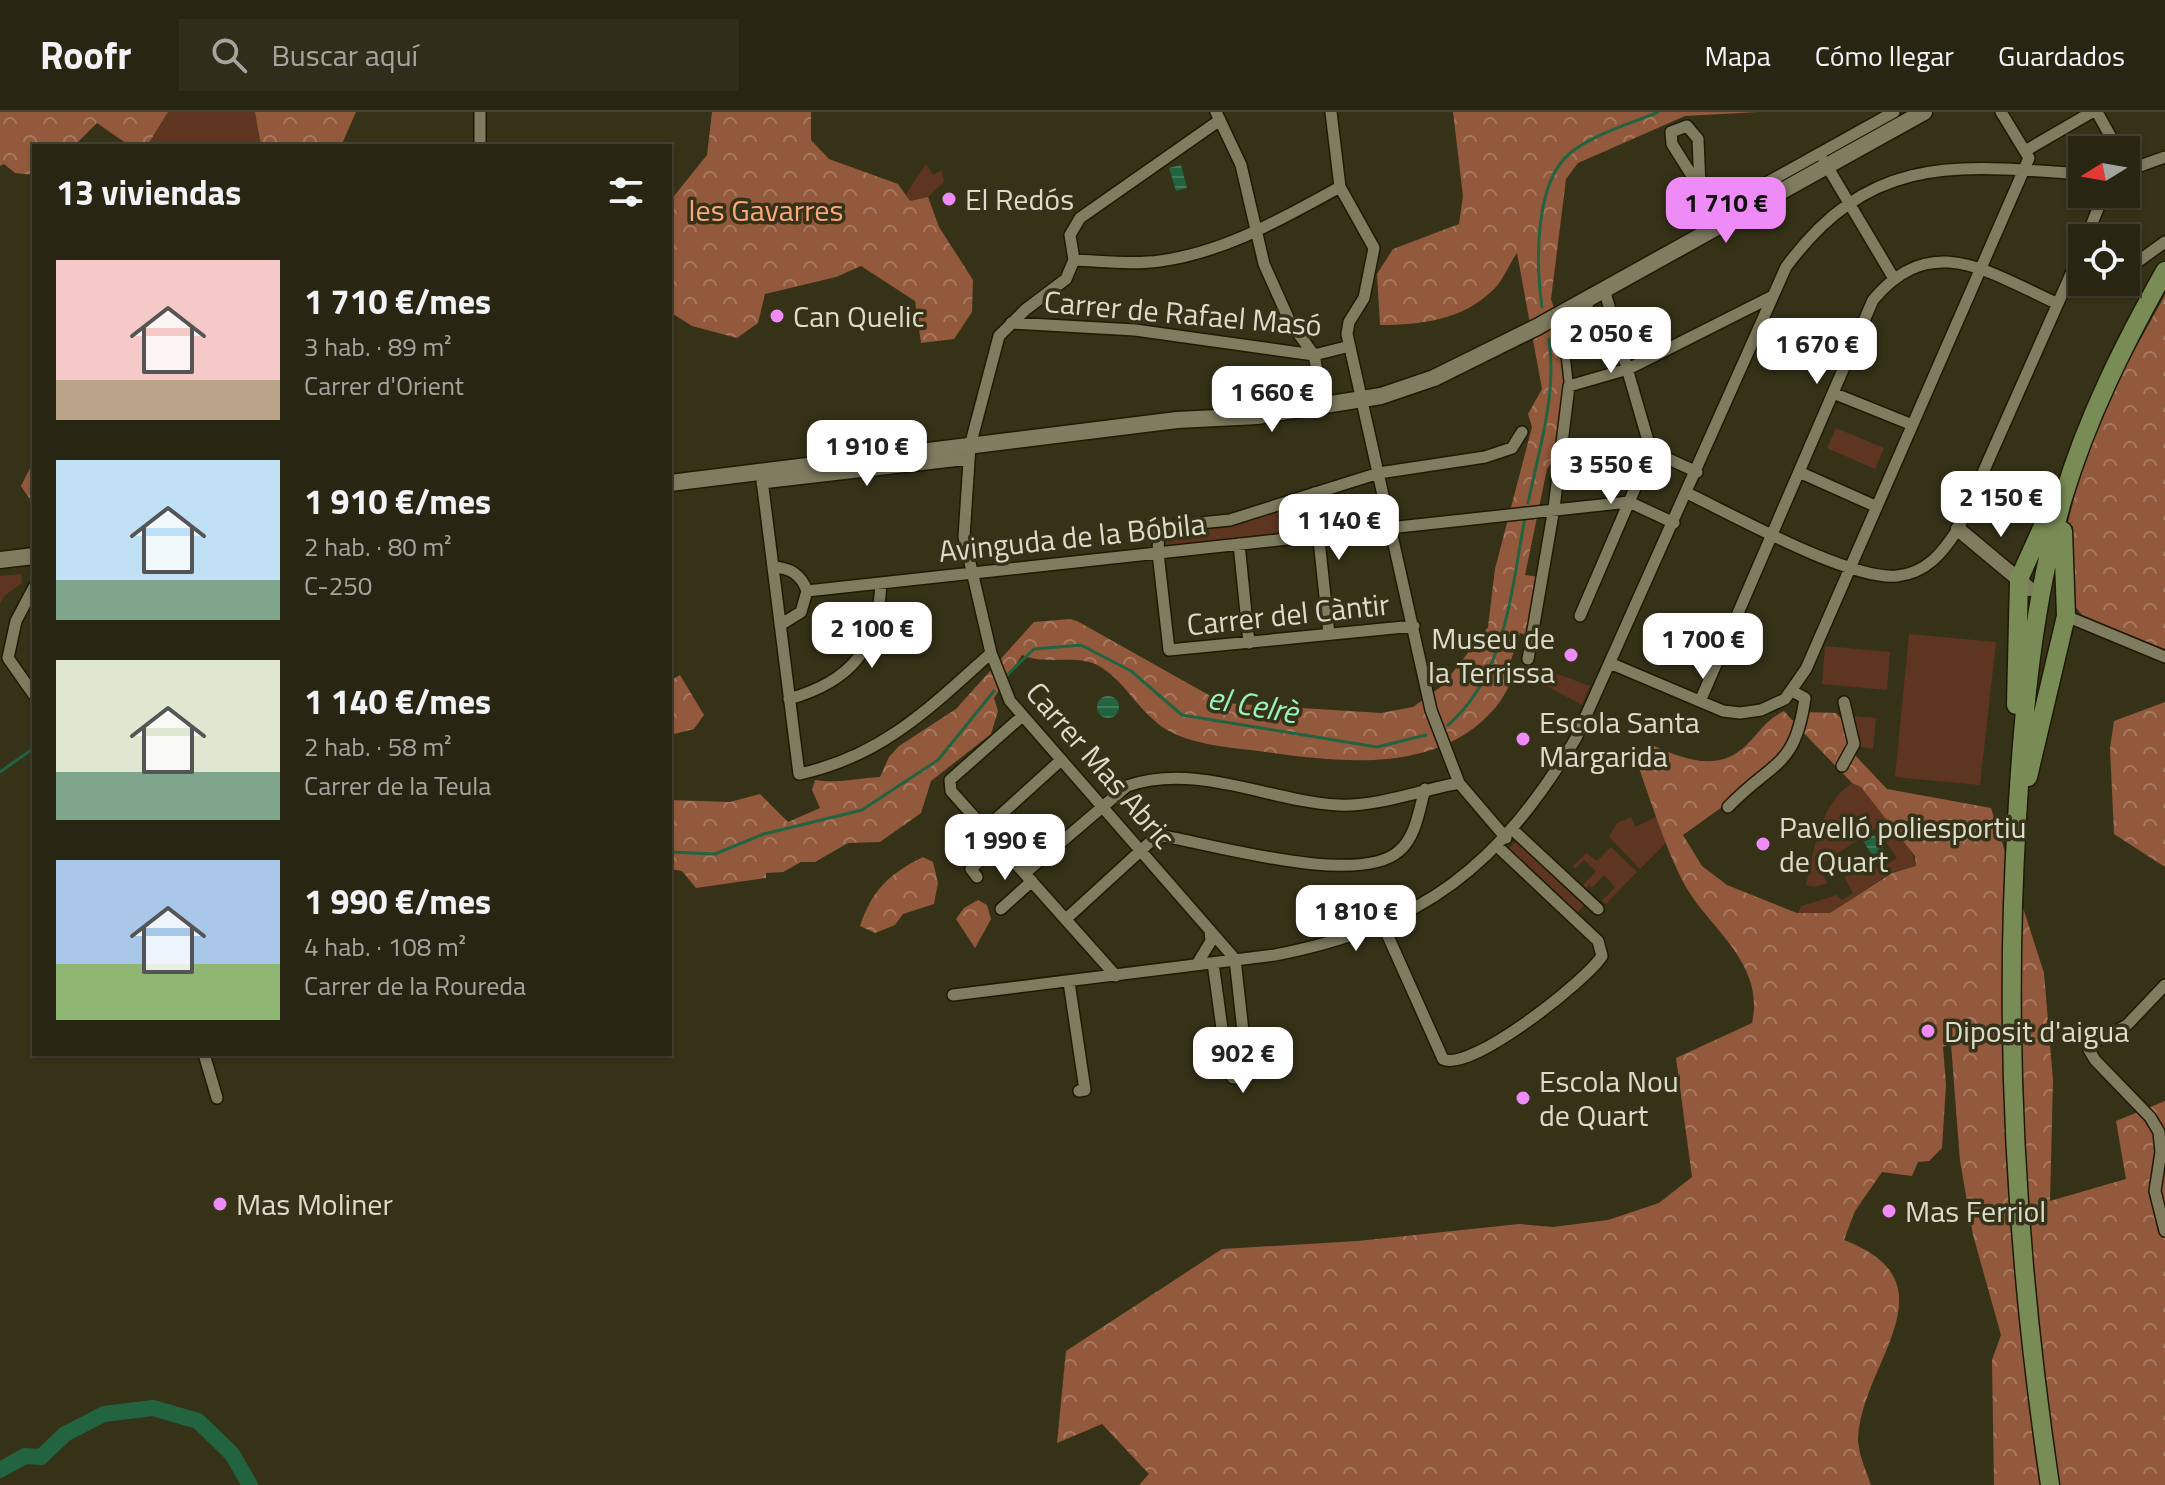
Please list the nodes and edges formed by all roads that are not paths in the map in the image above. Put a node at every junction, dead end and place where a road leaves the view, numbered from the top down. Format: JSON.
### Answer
{"nodes":[{"id":1,"x":480,"y":112,"type":"edge"},
{"id":2,"x":1331,"y":112,"type":"edge"},
{"id":3,"x":1894,"y":112,"type":"edge"},
{"id":4,"x":1924,"y":112,"type":"edge"},
{"id":5,"x":2001,"y":112,"type":"edge"},
{"id":6,"x":2094,"y":112,"type":"edge"},
{"id":7,"x":1218,"y":114,"type":"edge"},
{"id":8,"x":2109,"y":136,"type":"edge"},
{"id":9,"x":480,"y":144,"type":"edge"},
{"id":10,"x":2025,"y":151,"type":"junction"},
{"id":11,"x":2165,"y":157,"type":"edge"},
{"id":12,"x":1823,"y":160,"type":"junction"},
{"id":13,"x":2140,"y":164,"type":"edge"},
{"id":14,"x":2024,"y":168,"type":"junction"},
{"id":15,"x":2068,"y":173,"type":"edge"},
{"id":16,"x":1340,"y":187,"type":"junction"},
{"id":17,"x":1700,"y":187,"type":"junction"},
{"id":18,"x":1848,"y":203,"type":"junction"},
{"id":19,"x":1718,"y":218,"type":"junction"},
{"id":20,"x":1257,"y":232,"type":"junction"},
{"id":21,"x":2165,"y":242,"type":"edge"},
{"id":22,"x":1074,"y":260,"type":"junction"},
{"id":23,"x":2140,"y":260,"type":"edge"},
{"id":24,"x":1981,"y":269,"type":"junction"},
{"id":25,"x":2165,"y":271,"type":"edge"},
{"id":26,"x":1893,"y":277,"type":"junction"},
{"id":27,"x":2068,"y":280,"type":"edge"},
{"id":28,"x":1606,"y":293,"type":"junction"},
{"id":29,"x":1773,"y":296,"type":"junction"},
{"id":30,"x":2056,"y":303,"type":"junction"},
{"id":31,"x":1011,"y":323,"type":"junction"},
{"id":32,"x":1350,"y":346,"type":"junction"},
{"id":33,"x":1314,"y":355,"type":"junction"},
{"id":34,"x":1628,"y":369,"type":"junction"},
{"id":35,"x":1569,"y":386,"type":"junction"},
{"id":36,"x":1833,"y":393,"type":"junction"},
{"id":37,"x":1361,"y":399,"type":"junction"},
{"id":38,"x":1324,"y":405,"type":"junction"},
{"id":39,"x":1910,"y":424,"type":"junction"},
{"id":40,"x":1522,"y":432,"type":"dead end"},
{"id":41,"x":2085,"y":432,"type":"junction"},
{"id":42,"x":1651,"y":451,"type":"junction"},
{"id":43,"x":969,"y":453,"type":"junction"},
{"id":44,"x":1697,"y":472,"type":"junction"},
{"id":45,"x":1799,"y":472,"type":"junction"},
{"id":46,"x":1379,"y":473,"type":"junction"},
{"id":47,"x":762,"y":478,"type":"junction"},
{"id":48,"x":672,"y":483,"type":"edge"},
{"id":49,"x":1314,"y":493,"type":"junction"},
{"id":50,"x":1687,"y":493,"type":"junction"},
{"id":51,"x":2063,"y":499,"type":"junction"},
{"id":52,"x":1629,"y":502,"type":"junction"},
{"id":53,"x":1875,"y":506,"type":"junction"},
{"id":54,"x":1554,"y":508,"type":"junction"},
{"id":55,"x":1674,"y":523,"type":"junction"},
{"id":56,"x":1393,"y":527,"type":"junction"},
{"id":57,"x":1958,"y":529,"type":"junction"},
{"id":58,"x":1772,"y":534,"type":"junction"},
{"id":59,"x":1319,"y":535,"type":"junction"},
{"id":60,"x":1239,"y":544,"type":"junction"},
{"id":61,"x":1158,"y":553,"type":"junction"},
{"id":62,"x":32,"y":556,"type":"edge"},
{"id":63,"x":0,"y":560,"type":"edge"},
{"id":64,"x":1850,"y":566,"type":"junction"},
{"id":65,"x":773,"y":567,"type":"junction"},
{"id":66,"x":970,"y":572,"type":"junction"},
{"id":67,"x":881,"y":583,"type":"junction"},
{"id":68,"x":2024,"y":584,"type":"junction"},
{"id":69,"x":32,"y":591,"type":"edge"},
{"id":70,"x":807,"y":591,"type":"junction"},
{"id":71,"x":2059,"y":612,"type":"junction"},
{"id":72,"x":1580,"y":616,"type":"dead end"},
{"id":73,"x":780,"y":625,"type":"junction"},
{"id":74,"x":1414,"y":626,"type":"junction"},
{"id":75,"x":1329,"y":634,"type":"junction"},
{"id":76,"x":1249,"y":643,"type":"junction"},
{"id":77,"x":991,"y":653,"type":"junction"},
{"id":78,"x":2165,"y":657,"type":"edge"},
{"id":79,"x":1528,"y":659,"type":"dead end"},
{"id":80,"x":1612,"y":664,"type":"junction"},
{"id":81,"x":1792,"y":691,"type":"junction"},
{"id":82,"x":32,"y":692,"type":"edge"},
{"id":83,"x":789,"y":699,"type":"junction"},
{"id":84,"x":1701,"y":699,"type":"junction"},
{"id":85,"x":1844,"y":702,"type":"dead end"},
{"id":86,"x":1020,"y":718,"type":"junction"},
{"id":87,"x":1060,"y":761,"type":"junction"},
{"id":88,"x":1842,"y":766,"type":"dead end"},
{"id":89,"x":2020,"y":767,"type":"junction"},
{"id":90,"x":1459,"y":783,"type":"junction"},
{"id":91,"x":1425,"y":789,"type":"junction"},
{"id":92,"x":1102,"y":807,"type":"junction"},
{"id":93,"x":1728,"y":807,"type":"dead end"},
{"id":94,"x":985,"y":829,"type":"junction"},
{"id":95,"x":1506,"y":838,"type":"junction"},
{"id":96,"x":998,"y":843,"type":"junction"},
{"id":97,"x":1142,"y":850,"type":"junction"},
{"id":98,"x":977,"y":877,"type":"dead end"},
{"id":99,"x":1029,"y":877,"type":"junction"},
{"id":100,"x":2013,"y":882,"type":"junction"},
{"id":101,"x":1001,"y":909,"type":"dead end"},
{"id":102,"x":1598,"y":909,"type":"dead end"},
{"id":103,"x":1066,"y":919,"type":"junction"},
{"id":104,"x":1383,"y":925,"type":"junction"},
{"id":105,"x":1210,"y":929,"type":"junction"},
{"id":106,"x":1235,"y":959,"type":"junction"},
{"id":107,"x":1213,"y":963,"type":"junction"},
{"id":108,"x":1197,"y":964,"type":"junction"},
{"id":109,"x":1116,"y":976,"type":"junction"},
{"id":110,"x":1069,"y":982,"type":"junction"},
{"id":111,"x":2165,"y":985,"type":"edge"},
{"id":112,"x":953,"y":995,"type":"dead end"},
{"id":113,"x":205,"y":1056,"type":"edge"},
{"id":114,"x":1079,"y":1091,"type":"dead end"},
{"id":115,"x":217,"y":1098,"type":"dead end"},
{"id":116,"x":2165,"y":1231,"type":"edge"},
{"id":117,"x":2050,"y":1485,"type":"edge"}],
"edges":[{"from":1,"to":9,"type":"street"},
{"from":2,"to":16,"type":"street"},
{"from":3,"to":12,"type":"street"},
{"from":4,"to":12,"type":"main road"},
{"from":5,"to":10,"type":"street"},
{"from":6,"to":8,"type":"street"},
{"from":6,"to":10,"type":"street"},
{"from":7,"to":20,"type":"street"},
{"from":7,"to":22,"type":"street"},
{"from":10,"to":14,"type":"street"},
{"from":11,"to":13,"type":"street"},
{"from":12,"to":18,"type":"street"},
{"from":12,"to":19,"type":"main road"},
{"from":14,"to":15,"type":"street"},
{"from":14,"to":18,"type":"street"},
{"from":14,"to":24,"type":"street"},
{"from":16,"to":20,"type":"street"},
{"from":16,"to":32,"type":"street"},
{"from":17,"to":17,"type":"street"},
{"from":17,"to":19,"type":"street"},
{"from":18,"to":26,"type":"street"},
{"from":18,"to":29,"type":"street"},
{"from":19,"to":28,"type":"main road"},
{"from":20,"to":22,"type":"street"},
{"from":20,"to":33,"type":"street"},
{"from":21,"to":23,"type":"street"},
{"from":22,"to":31,"type":"street"},
{"from":24,"to":26,"type":"street"},
{"from":24,"to":30,"type":"street"},
{"from":24,"to":39,"type":"street"},
{"from":25,"to":41,"type":"main road"},
{"from":26,"to":36,"type":"street"},
{"from":27,"to":30,"type":"street"},
{"from":28,"to":34,"type":"street"},
{"from":28,"to":35,"type":"street"},
{"from":28,"to":37,"type":"main road"},
{"from":29,"to":34,"type":"street"},
{"from":29,"to":44,"type":"street"},
{"from":30,"to":57,"type":"street"},
{"from":31,"to":33,"type":"street","name":"Carrer de Rafael Masó"},
{"from":31,"to":43,"type":"street","name":"Carrer Mas Abric"},
{"from":32,"to":33,"type":"street","name":"Carrer de Rafael Masó"},
{"from":32,"to":37,"type":"street"},
{"from":33,"to":38,"type":"street"},
{"from":34,"to":35,"type":"street"},
{"from":34,"to":42,"type":"street"},
{"from":35,"to":54,"type":"street"},
{"from":36,"to":39,"type":"street"},
{"from":36,"to":45,"type":"street"},
{"from":37,"to":38,"type":"main road"},
{"from":37,"to":46,"type":"street"},
{"from":38,"to":43,"type":"main road"},
{"from":39,"to":53,"type":"street"},
{"from":40,"to":46,"type":"street"},
{"from":41,"to":51,"type":"main road"},
{"from":41,"to":68,"type":"main road"},
{"from":42,"to":44,"type":"street"},
{"from":42,"to":52,"type":"street"},
{"from":43,"to":47,"type":"main road"},
{"from":43,"to":66,"type":"street","name":"Carrer Mas Abric"},
{"from":44,"to":50,"type":"street"},
{"from":45,"to":53,"type":"street"},
{"from":45,"to":58,"type":"street"},
{"from":46,"to":49,"type":"street"},
{"from":46,"to":56,"type":"street"},
{"from":47,"to":48,"type":"main road"},
{"from":47,"to":65,"type":"street"},
{"from":49,"to":59,"type":"street"},
{"from":49,"to":61,"type":"street"},
{"from":50,"to":55,"type":"street"},
{"from":50,"to":58,"type":"street"},
{"from":51,"to":71,"type":"main road"},
{"from":51,"to":89,"type":"main road"},
{"from":52,"to":54,"type":"street","name":"Avinguda de la Bóbila"},
{"from":52,"to":55,"type":"street"},
{"from":52,"to":72,"type":"street"},
{"from":53,"to":64,"type":"street"},
{"from":54,"to":56,"type":"street","name":"Avinguda de la Bóbila"},
{"from":54,"to":79,"type":"street"},
{"from":55,"to":80,"type":"street"},
{"from":56,"to":59,"type":"street","name":"Avinguda de la Bóbila"},
{"from":56,"to":74,"type":"street"},
{"from":57,"to":64,"type":"street"},
{"from":57,"to":68,"type":"street"},
{"from":58,"to":64,"type":"street"},
{"from":58,"to":84,"type":"street"},
{"from":59,"to":60,"type":"street","name":"Avinguda de la Bóbila"},
{"from":59,"to":75,"type":"street"},
{"from":60,"to":61,"type":"street","name":"Avinguda de la Bóbila"},
{"from":60,"to":76,"type":"street"},
{"from":61,"to":66,"type":"street","name":"Avinguda de la Bóbila"},
{"from":61,"to":76,"type":"street","name":"Carrer del Càntir"},
{"from":62,"to":63,"type":"main road"},
{"from":64,"to":81,"type":"street"},
{"from":65,"to":70,"type":"street"},
{"from":65,"to":73,"type":"street"},
{"from":66,"to":67,"type":"street","name":"Avinguda de la Bóbila"},
{"from":66,"to":77,"type":"street","name":"Carrer Mas Abric"},
{"from":67,"to":70,"type":"street","name":"Avinguda de la Bóbila"},
{"from":67,"to":83,"type":"street"},
{"from":68,"to":89,"type":"main road"},
{"from":69,"to":82,"type":"street"},
{"from":70,"to":73,"type":"street"},
{"from":71,"to":78,"type":"street"},
{"from":71,"to":100,"type":"main road"},
{"from":73,"to":83,"type":"street"},
{"from":74,"to":75,"type":"street","name":"Carrer del Càntir"},
{"from":74,"to":90,"type":"street"},
{"from":75,"to":76,"type":"street","name":"Carrer del Càntir"},
{"from":77,"to":83,"type":"street"},
{"from":77,"to":86,"type":"street","name":"Carrer Mas Abric"},
{"from":80,"to":84,"type":"street"},
{"from":80,"to":95,"type":"street"},
{"from":81,"to":84,"type":"street"},
{"from":81,"to":93,"type":"street"},
{"from":85,"to":88,"type":"street"},
{"from":86,"to":87,"type":"street","name":"Carrer Mas Abric"},
{"from":86,"to":94,"type":"street"},
{"from":87,"to":92,"type":"street","name":"Carrer Mas Abric"},
{"from":87,"to":94,"type":"street"},
{"from":89,"to":100,"type":"main road"},
{"from":90,"to":91,"type":"street"},
{"from":90,"to":95,"type":"street"},
{"from":91,"to":92,"type":"street"},
{"from":91,"to":97,"type":"street"},
{"from":92,"to":97,"type":"street","name":"Carrer Mas Abric"},
{"from":92,"to":99,"type":"street"},
{"from":94,"to":96,"type":"street"},
{"from":95,"to":102,"type":"street"},
{"from":95,"to":104,"type":"street"},
{"from":95,"to":104,"type":"street"},
{"from":96,"to":98,"type":"street"},
{"from":96,"to":99,"type":"street"},
{"from":97,"to":103,"type":"street"},
{"from":97,"to":105,"type":"street","name":"Carrer Mas Abric"},
{"from":99,"to":101,"type":"street"},
{"from":99,"to":103,"type":"street"},
{"from":100,"to":117,"type":"main road"},
{"from":103,"to":109,"type":"street"},
{"from":104,"to":106,"type":"street"},
{"from":105,"to":106,"type":"street","name":"Carrer Mas Abric"},
{"from":105,"to":108,"type":"street"},
{"from":106,"to":107,"type":"street"},
{"from":106,"to":107,"type":"street"},
{"from":107,"to":108,"type":"street"},
{"from":108,"to":109,"type":"street"},
{"from":109,"to":110,"type":"street"},
{"from":110,"to":112,"type":"street"},
{"from":110,"to":114,"type":"street"},
{"from":111,"to":116,"type":"street"},
{"from":113,"to":115,"type":"street"}]}
